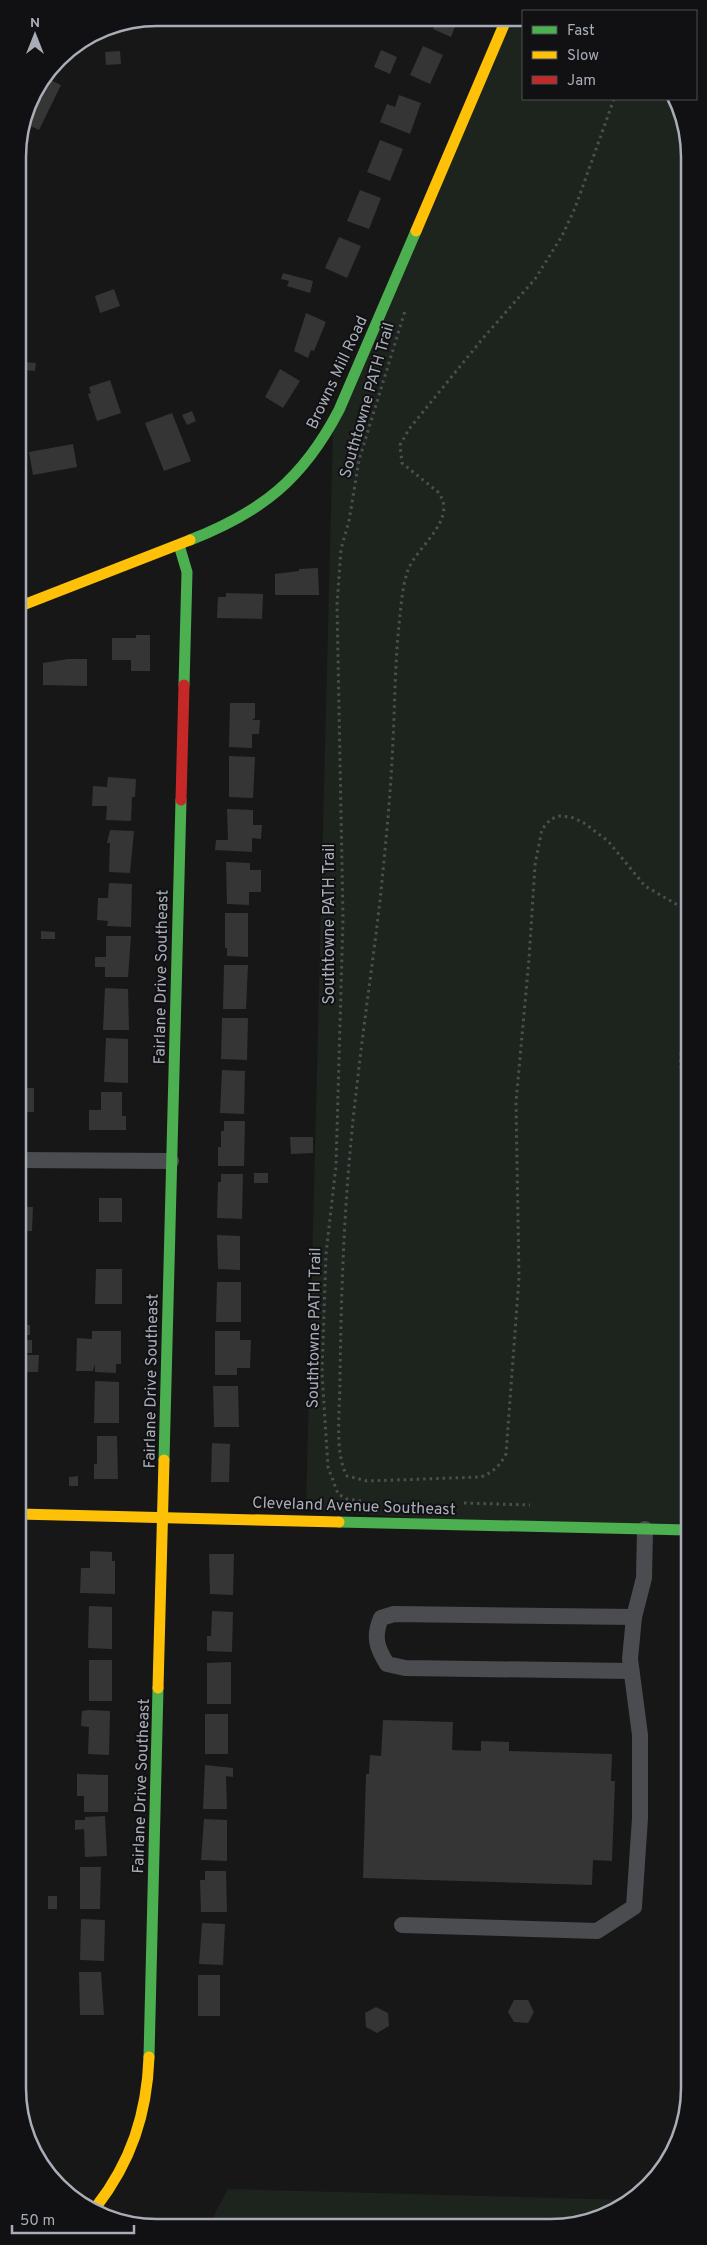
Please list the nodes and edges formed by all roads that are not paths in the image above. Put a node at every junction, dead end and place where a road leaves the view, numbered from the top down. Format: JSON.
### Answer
{"nodes":[{"id":1,"x":503,"y":26,"type":"edge"},
{"id":2,"x":179,"y":545,"type":"junction"},
{"id":3,"x":27,"y":604,"type":"edge"},
{"id":4,"x":26,"y":1160,"type":"edge"},
{"id":5,"x":172,"y":1161,"type":"junction"},
{"id":6,"x":26,"y":1514,"type":"edge"},
{"id":7,"x":163,"y":1516,"type":"junction"},
{"id":8,"x":645,"y":1529,"type":"junction"},
{"id":9,"x":680,"y":1530,"type":"edge"},
{"id":10,"x":634,"y":1617,"type":"junction"},
{"id":11,"x":631,"y":1671,"type":"junction"},
{"id":12,"x":402,"y":1925,"type":"dead end"},
{"id":13,"x":98,"y":2204,"type":"edge"}],
"edges":[{"from":1,"to":2,"type":"street","name":"Browns Mill Road"},
{"from":2,"to":3,"type":"street","name":"Browns Mill Road"},
{"from":2,"to":5,"type":"street","name":"Fairlane Drive Southeast"},
{"from":4,"to":5,"type":"street"},
{"from":5,"to":7,"type":"street","name":"Fairlane Drive Southeast"},
{"from":6,"to":7,"type":"street","name":"Cleveland Avenue Southeast"},
{"from":7,"to":8,"type":"street","name":"Cleveland Avenue Southeast"},
{"from":7,"to":13,"type":"street","name":"Fairlane Drive Southeast"},
{"from":8,"to":9,"type":"street","name":"Cleveland Avenue Southeast"},
{"from":8,"to":10,"type":"street"},
{"from":10,"to":11,"type":"street"},
{"from":10,"to":11,"type":"street"},
{"from":11,"to":12,"type":"street"}]}
